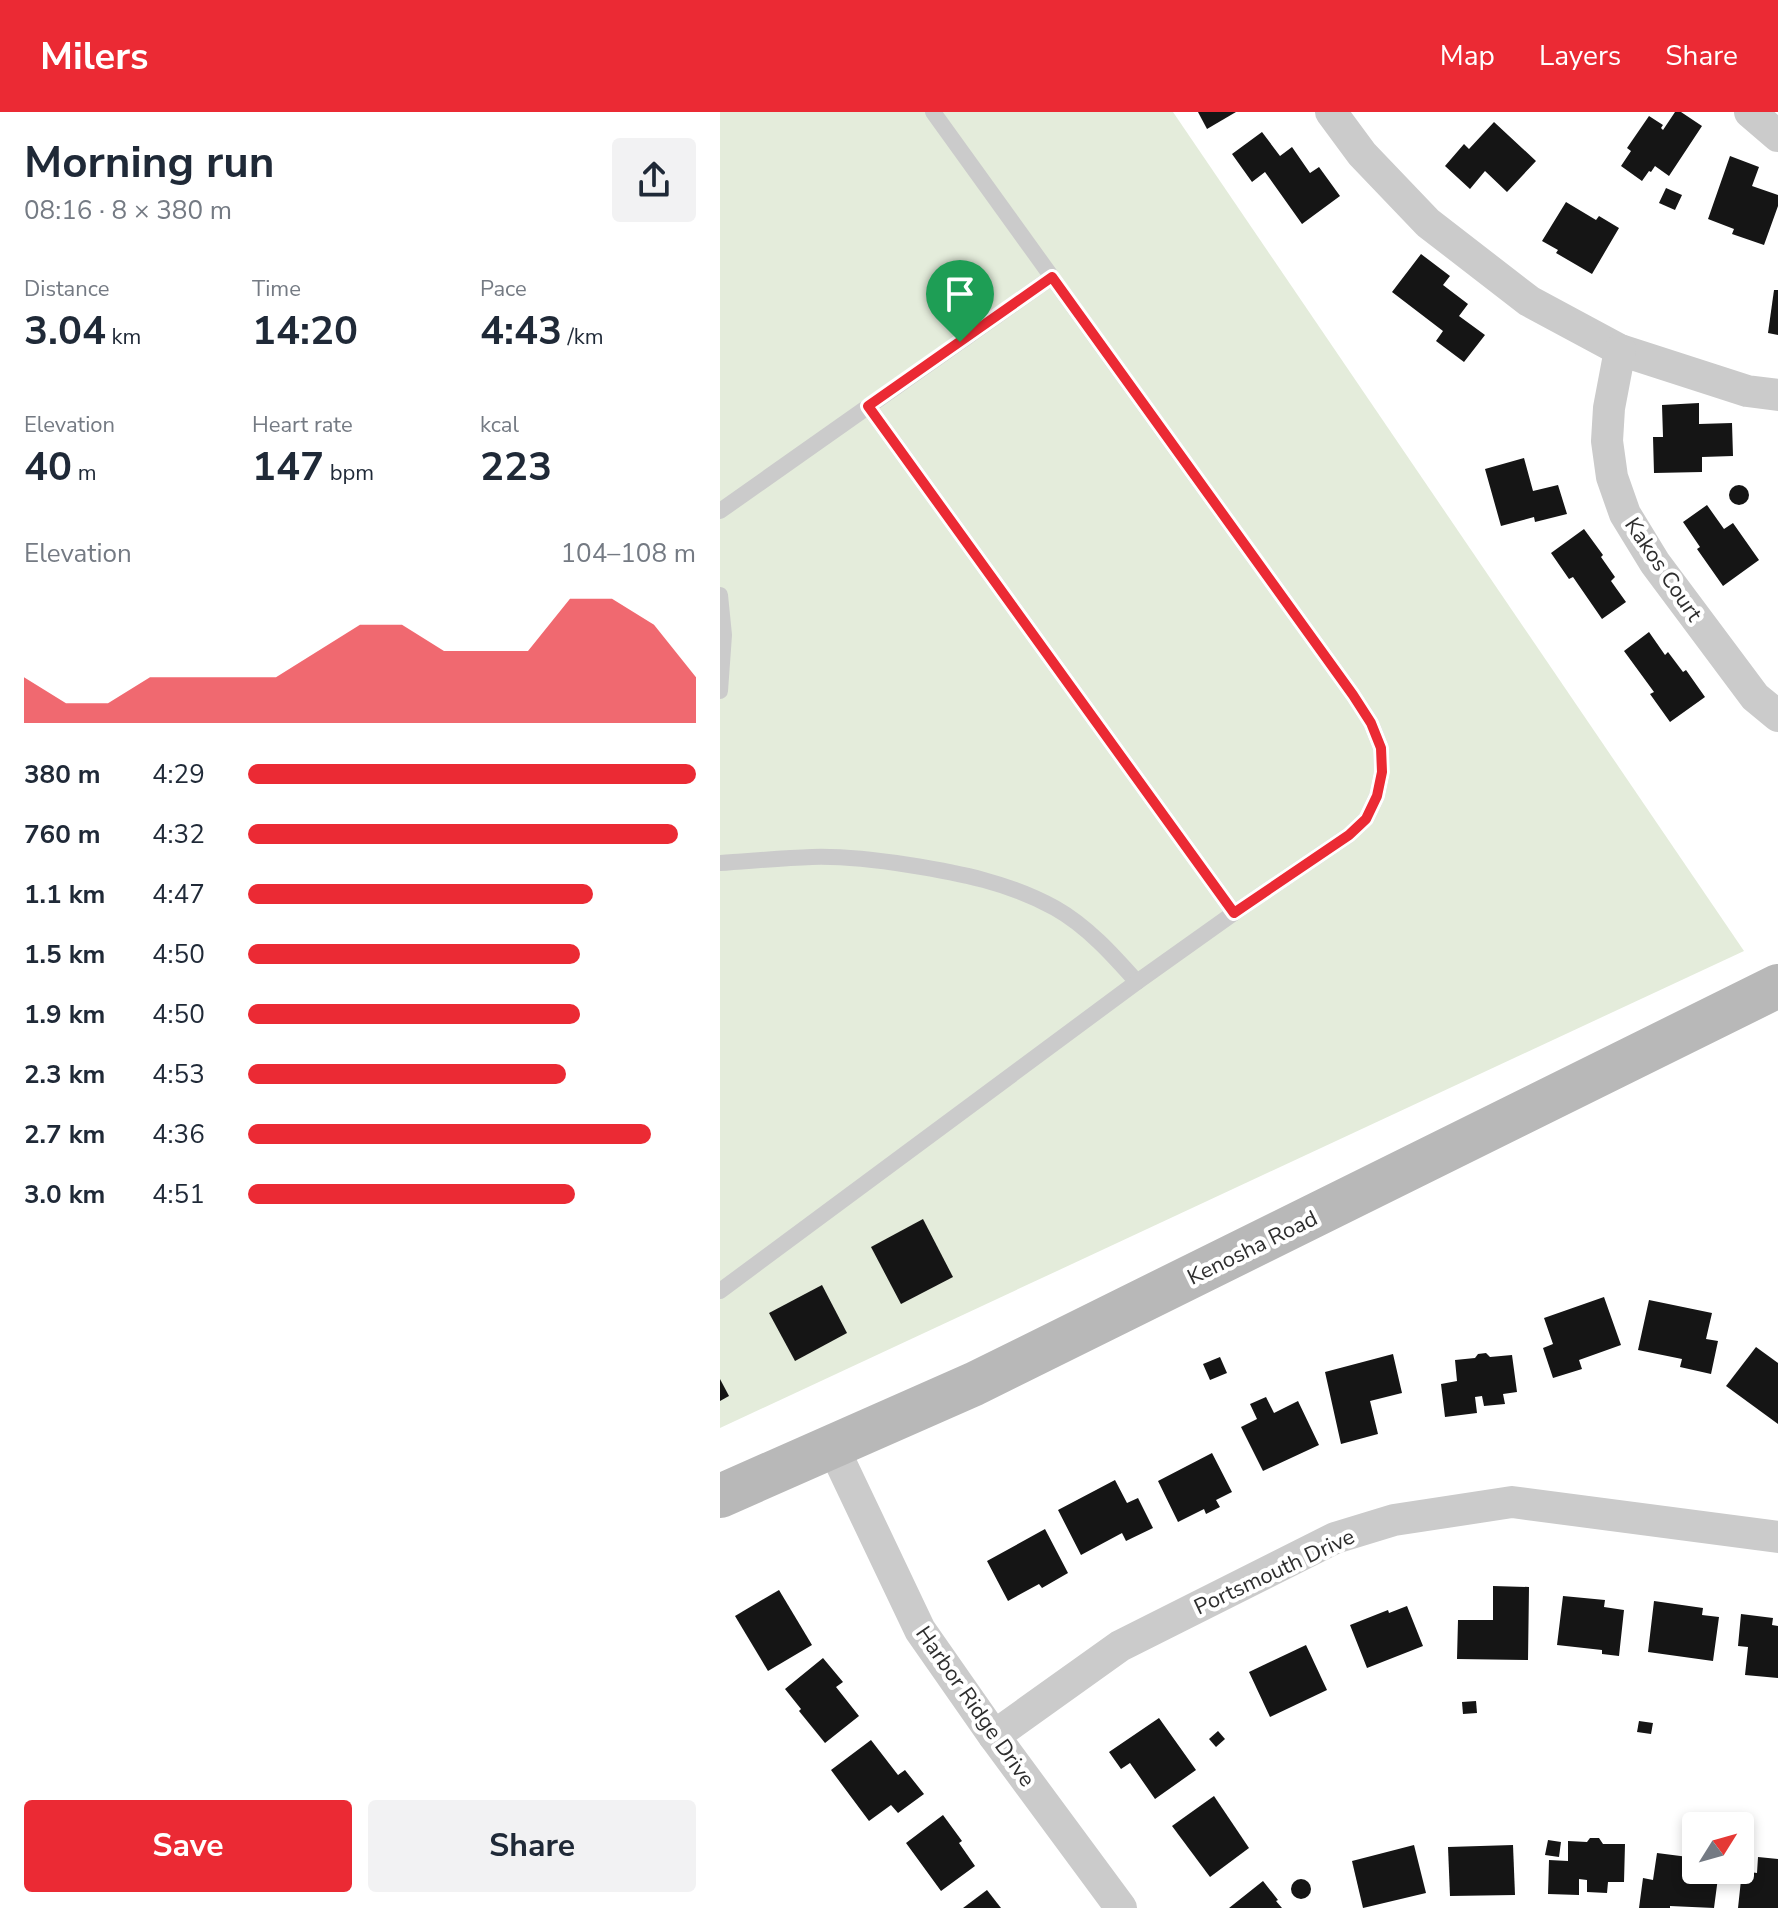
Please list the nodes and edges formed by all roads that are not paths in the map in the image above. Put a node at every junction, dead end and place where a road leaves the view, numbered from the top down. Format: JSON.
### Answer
{"nodes":[{"id":1,"x":933,"y":112,"type":"edge"},
{"id":2,"x":1331,"y":112,"type":"edge"},
{"id":3,"x":1750,"y":112,"type":"edge"},
{"id":4,"x":1778,"y":136,"type":"edge"},
{"id":5,"x":1052,"y":277,"type":"junction"},
{"id":6,"x":1620,"y":350,"type":"junction"},
{"id":7,"x":1778,"y":395,"type":"edge"},
{"id":8,"x":868,"y":406,"type":"junction"},
{"id":9,"x":720,"y":511,"type":"edge"},
{"id":10,"x":720,"y":595,"type":"edge"},
{"id":11,"x":720,"y":691,"type":"edge"},
{"id":12,"x":1778,"y":716,"type":"edge"},
{"id":13,"x":720,"y":863,"type":"edge"},
{"id":14,"x":1234,"y":913,"type":"junction"},
{"id":15,"x":1137,"y":982,"type":"junction"},
{"id":16,"x":1778,"y":986,"type":"edge"},
{"id":17,"x":720,"y":1291,"type":"edge"},
{"id":18,"x":833,"y":1447,"type":"junction"},
{"id":19,"x":720,"y":1496,"type":"edge"},
{"id":20,"x":1778,"y":1537,"type":"edge"},
{"id":21,"x":994,"y":1736,"type":"junction"},
{"id":22,"x":1121,"y":1908,"type":"edge"}],
"edges":[{"from":1,"to":5,"type":"lane"},
{"from":2,"to":6,"type":"street"},
{"from":3,"to":4,"type":"street"},
{"from":5,"to":8,"type":"lane"},
{"from":5,"to":14,"type":"lane"},
{"from":6,"to":7,"type":"street"},
{"from":6,"to":12,"type":"street","name":"Kakos Court"},
{"from":8,"to":9,"type":"lane"},
{"from":8,"to":14,"type":"lane"},
{"from":10,"to":11,"type":"lane"},
{"from":13,"to":15,"type":"lane"},
{"from":14,"to":15,"type":"lane"},
{"from":15,"to":17,"type":"lane"},
{"from":16,"to":18,"type":"street","name":"Kenosha Road"},
{"from":18,"to":19,"type":"street","name":"Kenosha Road"},
{"from":18,"to":21,"type":"street","name":"Harbor Ridge Drive"},
{"from":20,"to":21,"type":"street","name":"Portsmouth Drive"},
{"from":21,"to":22,"type":"street","name":"Harbor Ridge Drive"}]}
